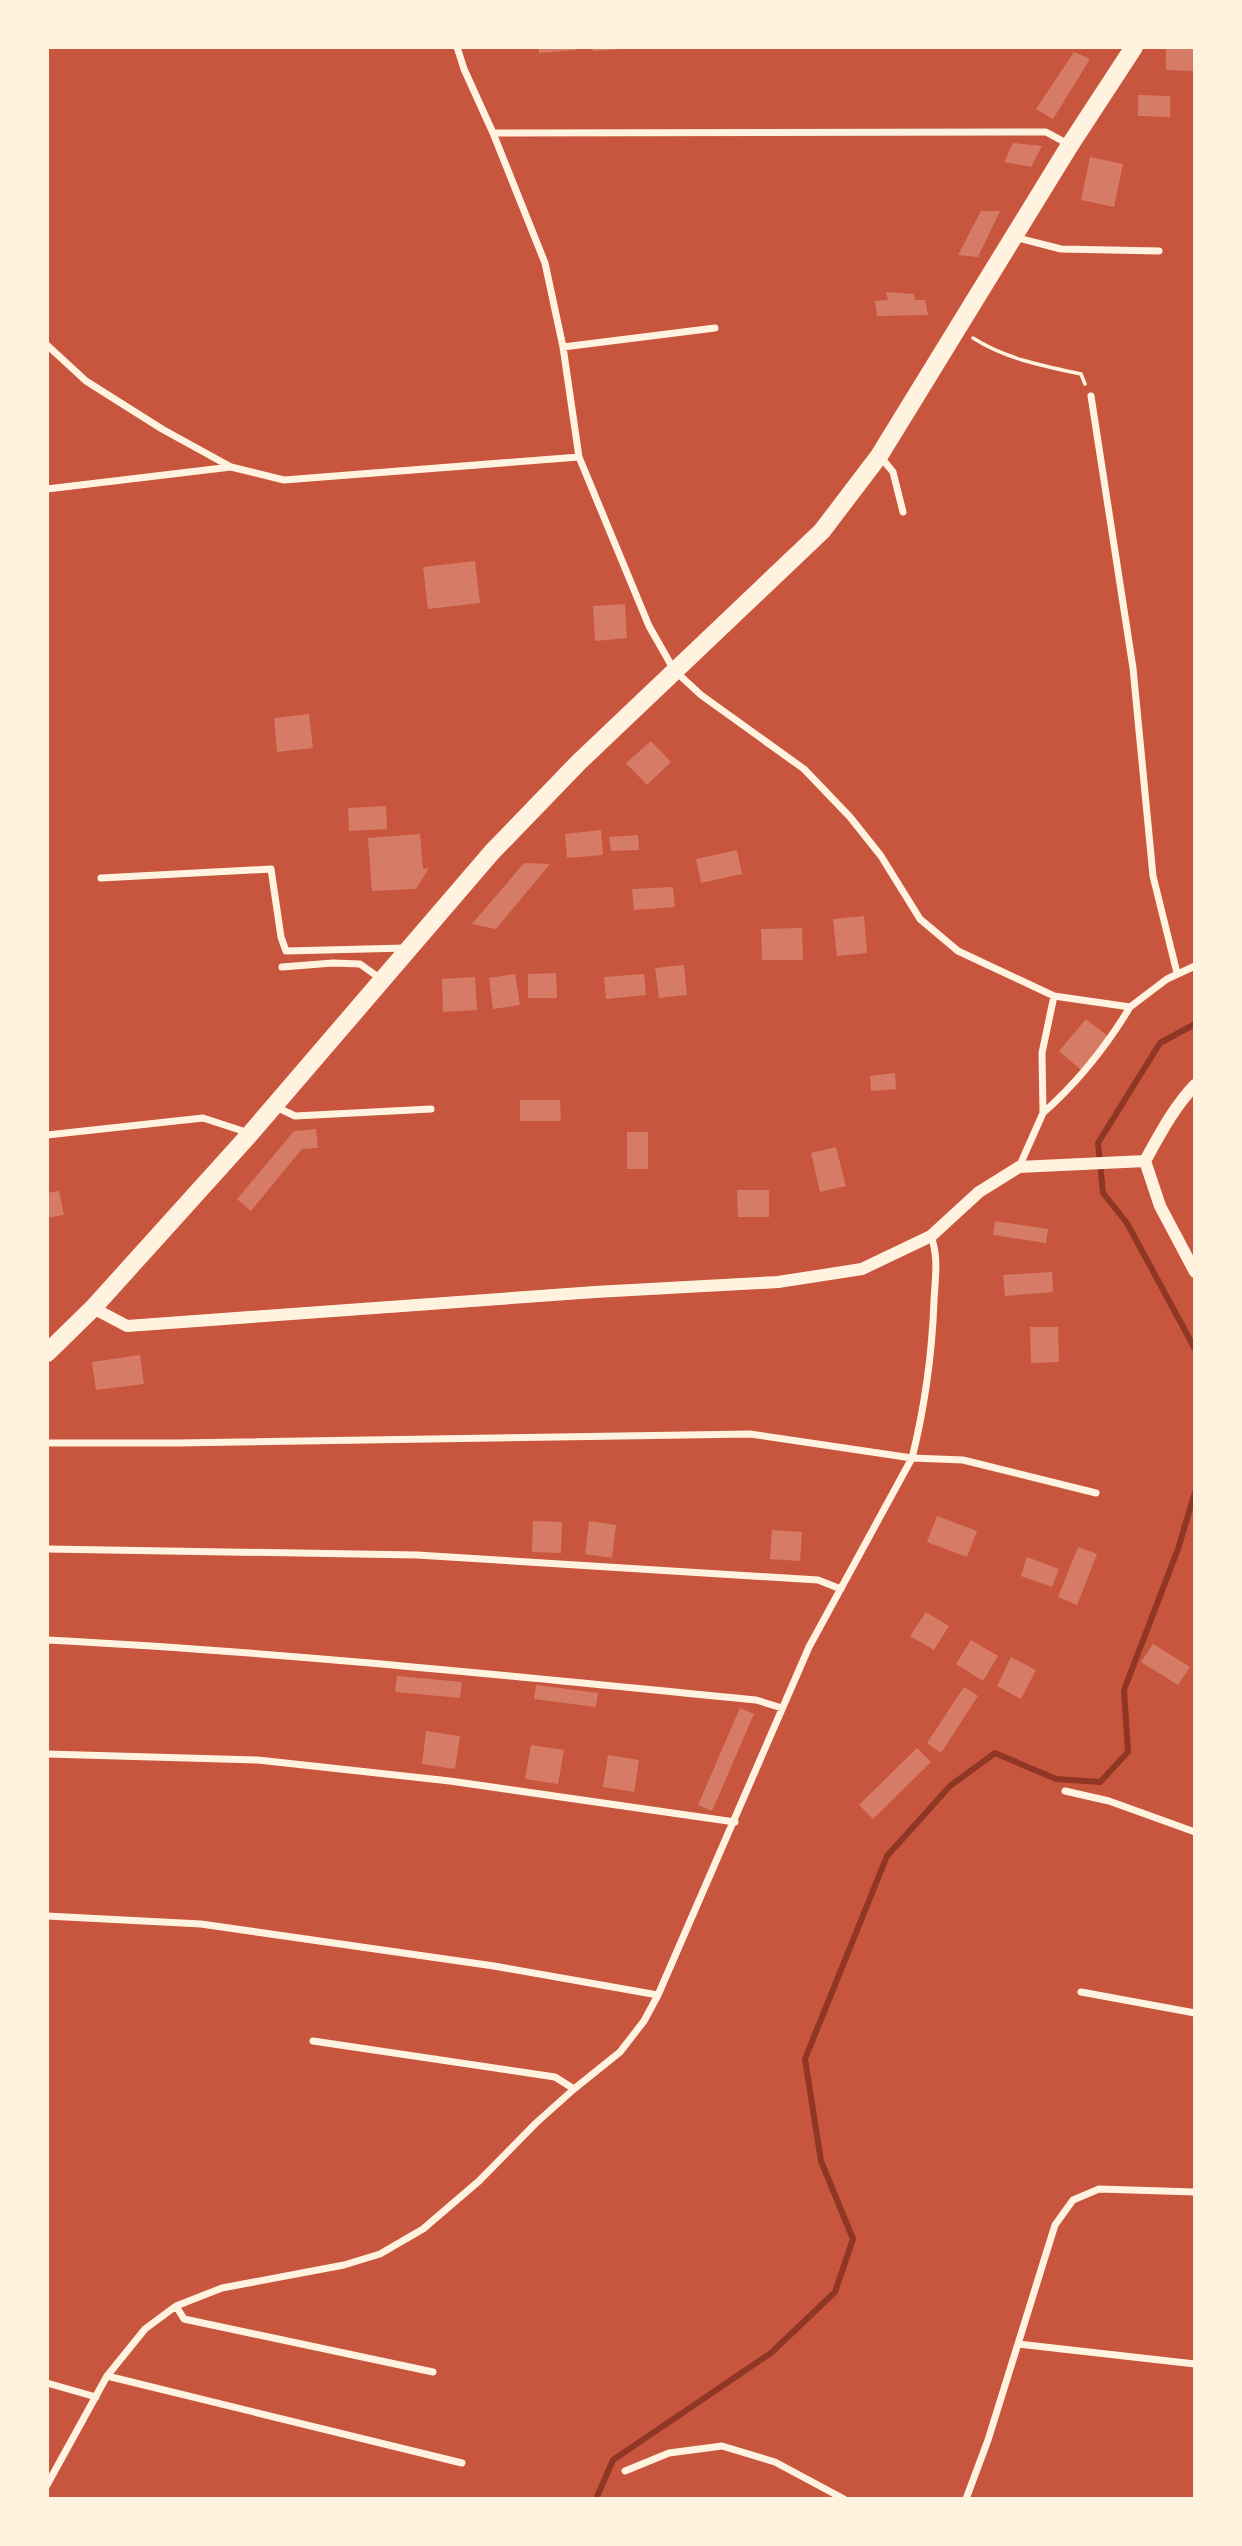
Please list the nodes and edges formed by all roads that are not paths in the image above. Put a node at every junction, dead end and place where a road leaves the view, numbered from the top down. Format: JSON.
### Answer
{"nodes":[{"id":1,"x":457,"y":47,"type":"edge"},
{"id":2,"x":1134,"y":47,"type":"edge"},
{"id":3,"x":493,"y":133,"type":"junction"},
{"id":4,"x":1070,"y":145,"type":"junction"},
{"id":5,"x":1013,"y":237,"type":"junction"},
{"id":6,"x":1160,"y":251,"type":"dead end"},
{"id":7,"x":715,"y":328,"type":"dead end"},
{"id":8,"x":47,"y":345,"type":"edge"},
{"id":9,"x":563,"y":347,"type":"junction"},
{"id":10,"x":1091,"y":396,"type":"road end"},
{"id":11,"x":879,"y":456,"type":"junction"},
{"id":12,"x":579,"y":457,"type":"junction"},
{"id":13,"x":231,"y":467,"type":"junction"},
{"id":14,"x":47,"y":489,"type":"edge"},
{"id":15,"x":903,"y":512,"type":"dead end"},
{"id":16,"x":674,"y":670,"type":"junction"},
{"id":17,"x":101,"y":877,"type":"dead end"},
{"id":18,"x":407,"y":948,"type":"junction"},
{"id":19,"x":1195,"y":966,"type":"edge"},
{"id":20,"x":282,"y":967,"type":"dead end"},
{"id":21,"x":1177,"y":973,"type":"junction"},
{"id":22,"x":381,"y":979,"type":"junction"},
{"id":23,"x":1054,"y":996,"type":"junction"},
{"id":24,"x":1130,"y":1007,"type":"junction"},
{"id":25,"x":1195,"y":1085,"type":"edge"},
{"id":26,"x":274,"y":1105,"type":"junction"},
{"id":27,"x":431,"y":1109,"type":"dead end"},
{"id":28,"x":1043,"y":1113,"type":"junction"},
{"id":29,"x":250,"y":1134,"type":"junction"},
{"id":30,"x":47,"y":1135,"type":"edge"},
{"id":31,"x":1145,"y":1161,"type":"junction"},
{"id":32,"x":1019,"y":1167,"type":"junction"},
{"id":33,"x":931,"y":1236,"type":"junction"},
{"id":34,"x":1195,"y":1272,"type":"edge"},
{"id":35,"x":93,"y":1308,"type":"junction"},
{"id":36,"x":50,"y":1347,"type":"edge"},
{"id":37,"x":47,"y":1443,"type":"edge"},
{"id":38,"x":912,"y":1458,"type":"junction"},
{"id":39,"x":1096,"y":1493,"type":"dead end"},
{"id":40,"x":47,"y":1549,"type":"edge"},
{"id":41,"x":841,"y":1589,"type":"junction"},
{"id":42,"x":47,"y":1640,"type":"edge"},
{"id":43,"x":782,"y":1708,"type":"junction"},
{"id":44,"x":47,"y":1754,"type":"edge"},
{"id":45,"x":1065,"y":1791,"type":"dead end"},
{"id":46,"x":735,"y":1822,"type":"junction"},
{"id":47,"x":1195,"y":1832,"type":"edge"},
{"id":48,"x":47,"y":1916,"type":"edge"},
{"id":49,"x":1080,"y":1992,"type":"dead end"},
{"id":50,"x":658,"y":1995,"type":"junction"},
{"id":51,"x":1195,"y":2013,"type":"edge"},
{"id":52,"x":313,"y":2040,"type":"dead end"},
{"id":53,"x":574,"y":2089,"type":"junction"},
{"id":54,"x":1195,"y":2192,"type":"edge"},
{"id":55,"x":176,"y":2306,"type":"junction"},
{"id":56,"x":1018,"y":2344,"type":"junction"},
{"id":57,"x":1195,"y":2364,"type":"edge"},
{"id":58,"x":433,"y":2372,"type":"dead end"},
{"id":59,"x":107,"y":2376,"type":"junction"},
{"id":60,"x":47,"y":2383,"type":"edge"},
{"id":61,"x":96,"y":2397,"type":"junction"},
{"id":62,"x":462,"y":2463,"type":"dead end"},
{"id":63,"x":625,"y":2471,"type":"dead end"},
{"id":64,"x":47,"y":2485,"type":"edge"},
{"id":65,"x":844,"y":2499,"type":"edge"},
{"id":66,"x":966,"y":2499,"type":"edge"}],
"edges":[{"from":1,"to":3,"type":"street"},
{"from":2,"to":4,"type":"main road"},
{"from":3,"to":4,"type":"street"},
{"from":3,"to":9,"type":"street"},
{"from":4,"to":5,"type":"main road"},
{"from":5,"to":6,"type":"street"},
{"from":5,"to":11,"type":"main road"},
{"from":7,"to":9,"type":"street"},
{"from":8,"to":13,"type":"street"},
{"from":9,"to":12,"type":"street"},
{"from":10,"to":21,"type":"street"},
{"from":11,"to":15,"type":"street"},
{"from":11,"to":16,"type":"main road"},
{"from":12,"to":13,"type":"street"},
{"from":12,"to":16,"type":"street"},
{"from":13,"to":14,"type":"street"},
{"from":16,"to":18,"type":"main road"},
{"from":16,"to":23,"type":"street"},
{"from":17,"to":18,"type":"street"},
{"from":18,"to":22,"type":"main road"},
{"from":19,"to":21,"type":"street"},
{"from":20,"to":22,"type":"street"},
{"from":21,"to":24,"type":"street"},
{"from":22,"to":26,"type":"main road"},
{"from":23,"to":24,"type":"street"},
{"from":23,"to":28,"type":"street"},
{"from":24,"to":28,"type":"street"},
{"from":25,"to":31,"type":"street"},
{"from":26,"to":27,"type":"street"},
{"from":26,"to":29,"type":"main road"},
{"from":28,"to":32,"type":"street"},
{"from":29,"to":30,"type":"street"},
{"from":29,"to":35,"type":"main road"},
{"from":31,"to":32,"type":"street"},
{"from":31,"to":34,"type":"street"},
{"from":32,"to":33,"type":"street"},
{"from":33,"to":35,"type":"street"},
{"from":33,"to":38,"type":"street"},
{"from":35,"to":36,"type":"main road"},
{"from":37,"to":38,"type":"street"},
{"from":38,"to":39,"type":"street"},
{"from":38,"to":41,"type":"street"},
{"from":40,"to":41,"type":"street"},
{"from":41,"to":43,"type":"street"},
{"from":42,"to":43,"type":"street"},
{"from":43,"to":46,"type":"street"},
{"from":44,"to":46,"type":"street"},
{"from":45,"to":47,"type":"street"},
{"from":46,"to":50,"type":"street"},
{"from":48,"to":50,"type":"street"},
{"from":49,"to":51,"type":"street"},
{"from":50,"to":53,"type":"street"},
{"from":52,"to":53,"type":"street"},
{"from":53,"to":55,"type":"street"},
{"from":54,"to":56,"type":"street"},
{"from":55,"to":58,"type":"street"},
{"from":55,"to":59,"type":"street"},
{"from":56,"to":57,"type":"street"},
{"from":56,"to":66,"type":"street"},
{"from":59,"to":61,"type":"street"},
{"from":59,"to":62,"type":"street"},
{"from":60,"to":61,"type":"street"},
{"from":61,"to":64,"type":"street"},
{"from":63,"to":65,"type":"street"}]}
